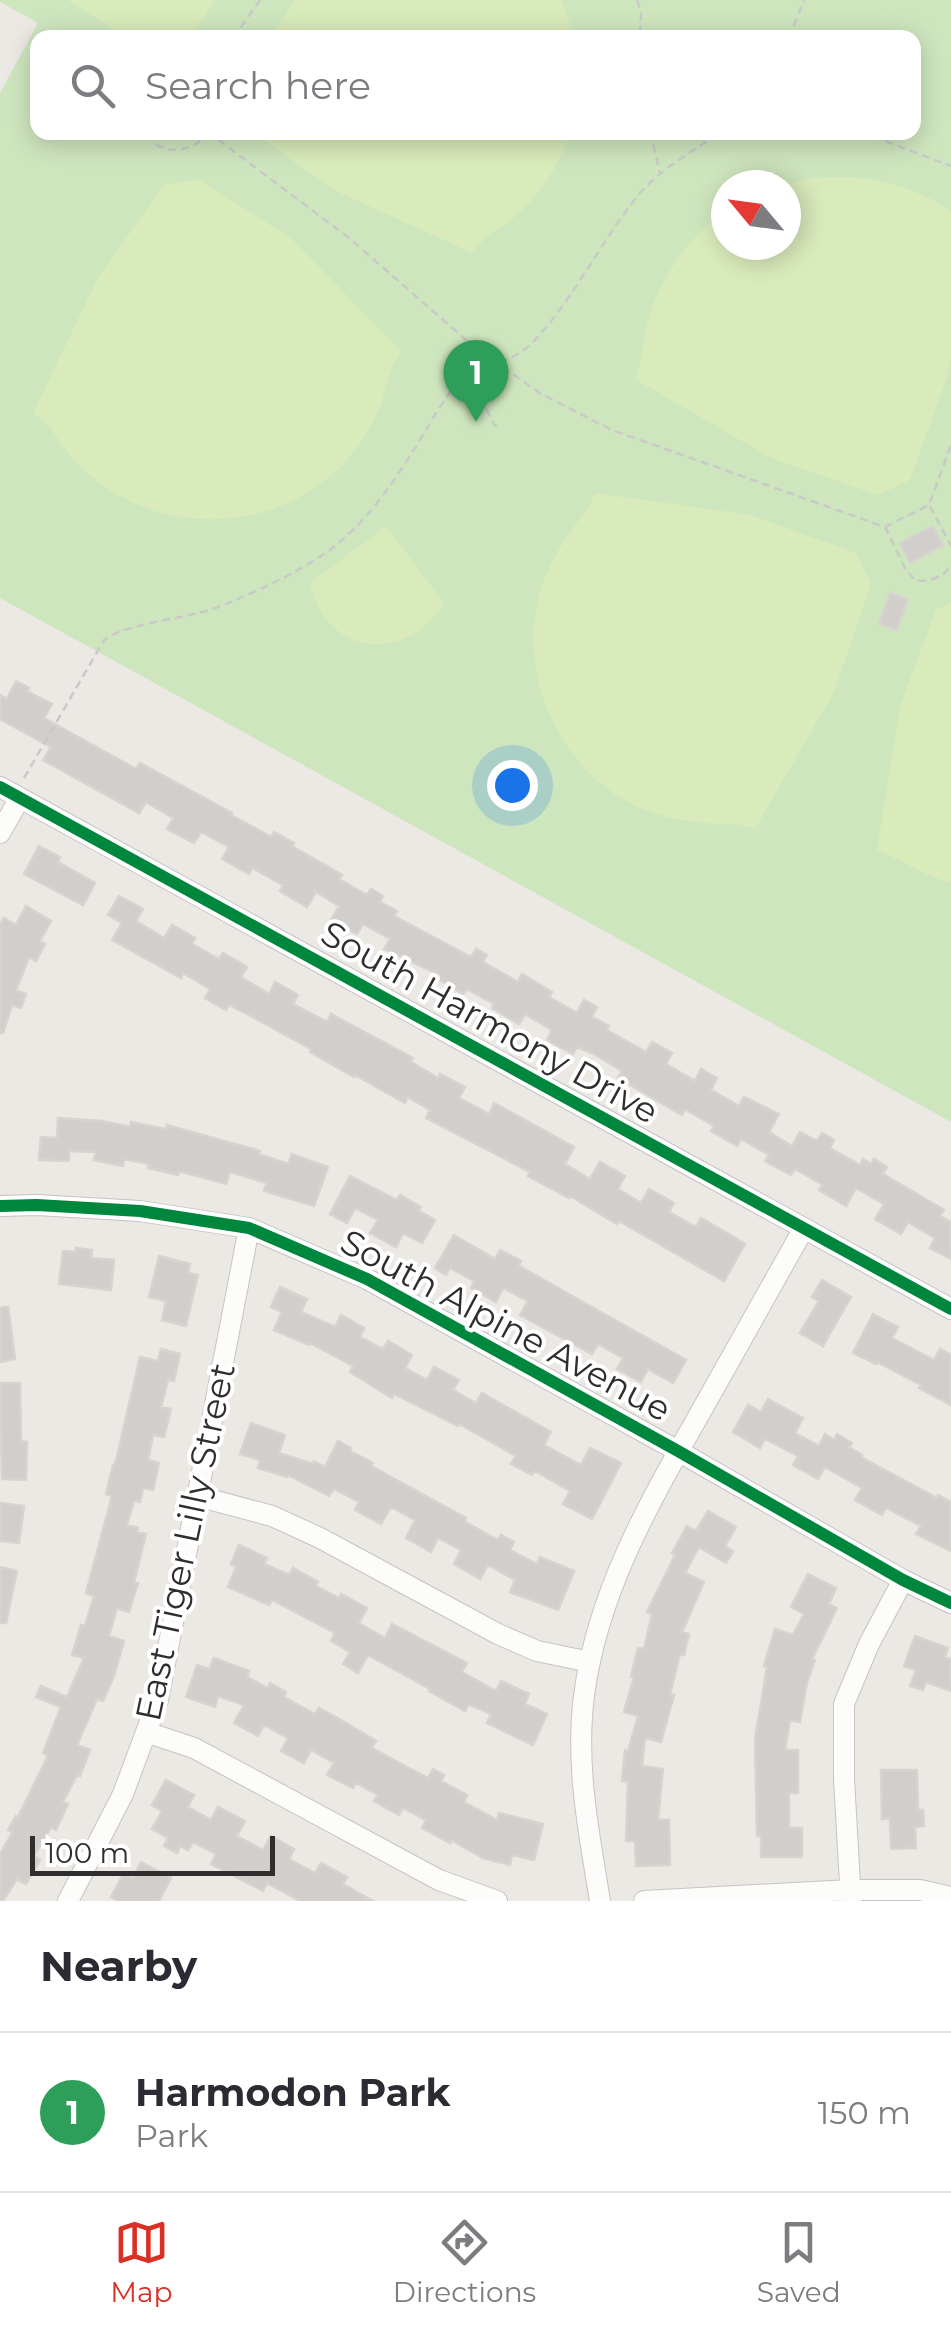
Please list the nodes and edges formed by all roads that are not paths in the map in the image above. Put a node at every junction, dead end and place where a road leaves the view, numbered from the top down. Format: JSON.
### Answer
{"nodes":[{"id":1,"x":0,"y":787,"type":"edge"},
{"id":2,"x":20,"y":798,"type":"junction"},
{"id":3,"x":0,"y":833,"type":"edge"},
{"id":4,"x":0,"y":1206,"type":"edge"},
{"id":5,"x":249,"y":1228,"type":"junction"},
{"id":6,"x":804,"y":1228,"type":"junction"},
{"id":7,"x":951,"y":1309,"type":"edge"},
{"id":8,"x":678,"y":1451,"type":"junction"},
{"id":9,"x":197,"y":1496,"type":"junction"},
{"id":10,"x":903,"y":1580,"type":"junction"},
{"id":11,"x":951,"y":1603,"type":"edge"},
{"id":12,"x":590,"y":1662,"type":"junction"},
{"id":13,"x":146,"y":1732,"type":"junction"},
{"id":14,"x":850,"y":1896,"type":"edge"},
{"id":15,"x":951,"y":1897,"type":"edge"},
{"id":16,"x":68,"y":1901,"type":"edge"},
{"id":17,"x":497,"y":1901,"type":"edge"},
{"id":18,"x":600,"y":1901,"type":"edge"},
{"id":19,"x":644,"y":1901,"type":"edge"}],
"edges":[{"from":1,"to":2,"type":"street","name":"South Harmony Drive"},
{"from":2,"to":3,"type":"street"},
{"from":2,"to":6,"type":"street","name":"South Harmony Drive"},
{"from":4,"to":5,"type":"street","name":"South Alpine Avenue"},
{"from":5,"to":8,"type":"street","name":"South Alpine Avenue"},
{"from":5,"to":9,"type":"street","name":"East Tiger Lilly Street"},
{"from":6,"to":7,"type":"street","name":"South Harmony Drive"},
{"from":6,"to":8,"type":"street"},
{"from":8,"to":10,"type":"street","name":"South Alpine Avenue"},
{"from":8,"to":12,"type":"street"},
{"from":9,"to":12,"type":"street"},
{"from":9,"to":13,"type":"street","name":"East Tiger Lilly Street"},
{"from":10,"to":11,"type":"street","name":"South Alpine Avenue"},
{"from":10,"to":14,"type":"street"},
{"from":12,"to":18,"type":"street"},
{"from":13,"to":16,"type":"street","name":"East Tiger Lilly Street"},
{"from":13,"to":17,"type":"street"},
{"from":14,"to":15,"type":"street"},
{"from":14,"to":19,"type":"street"}]}
